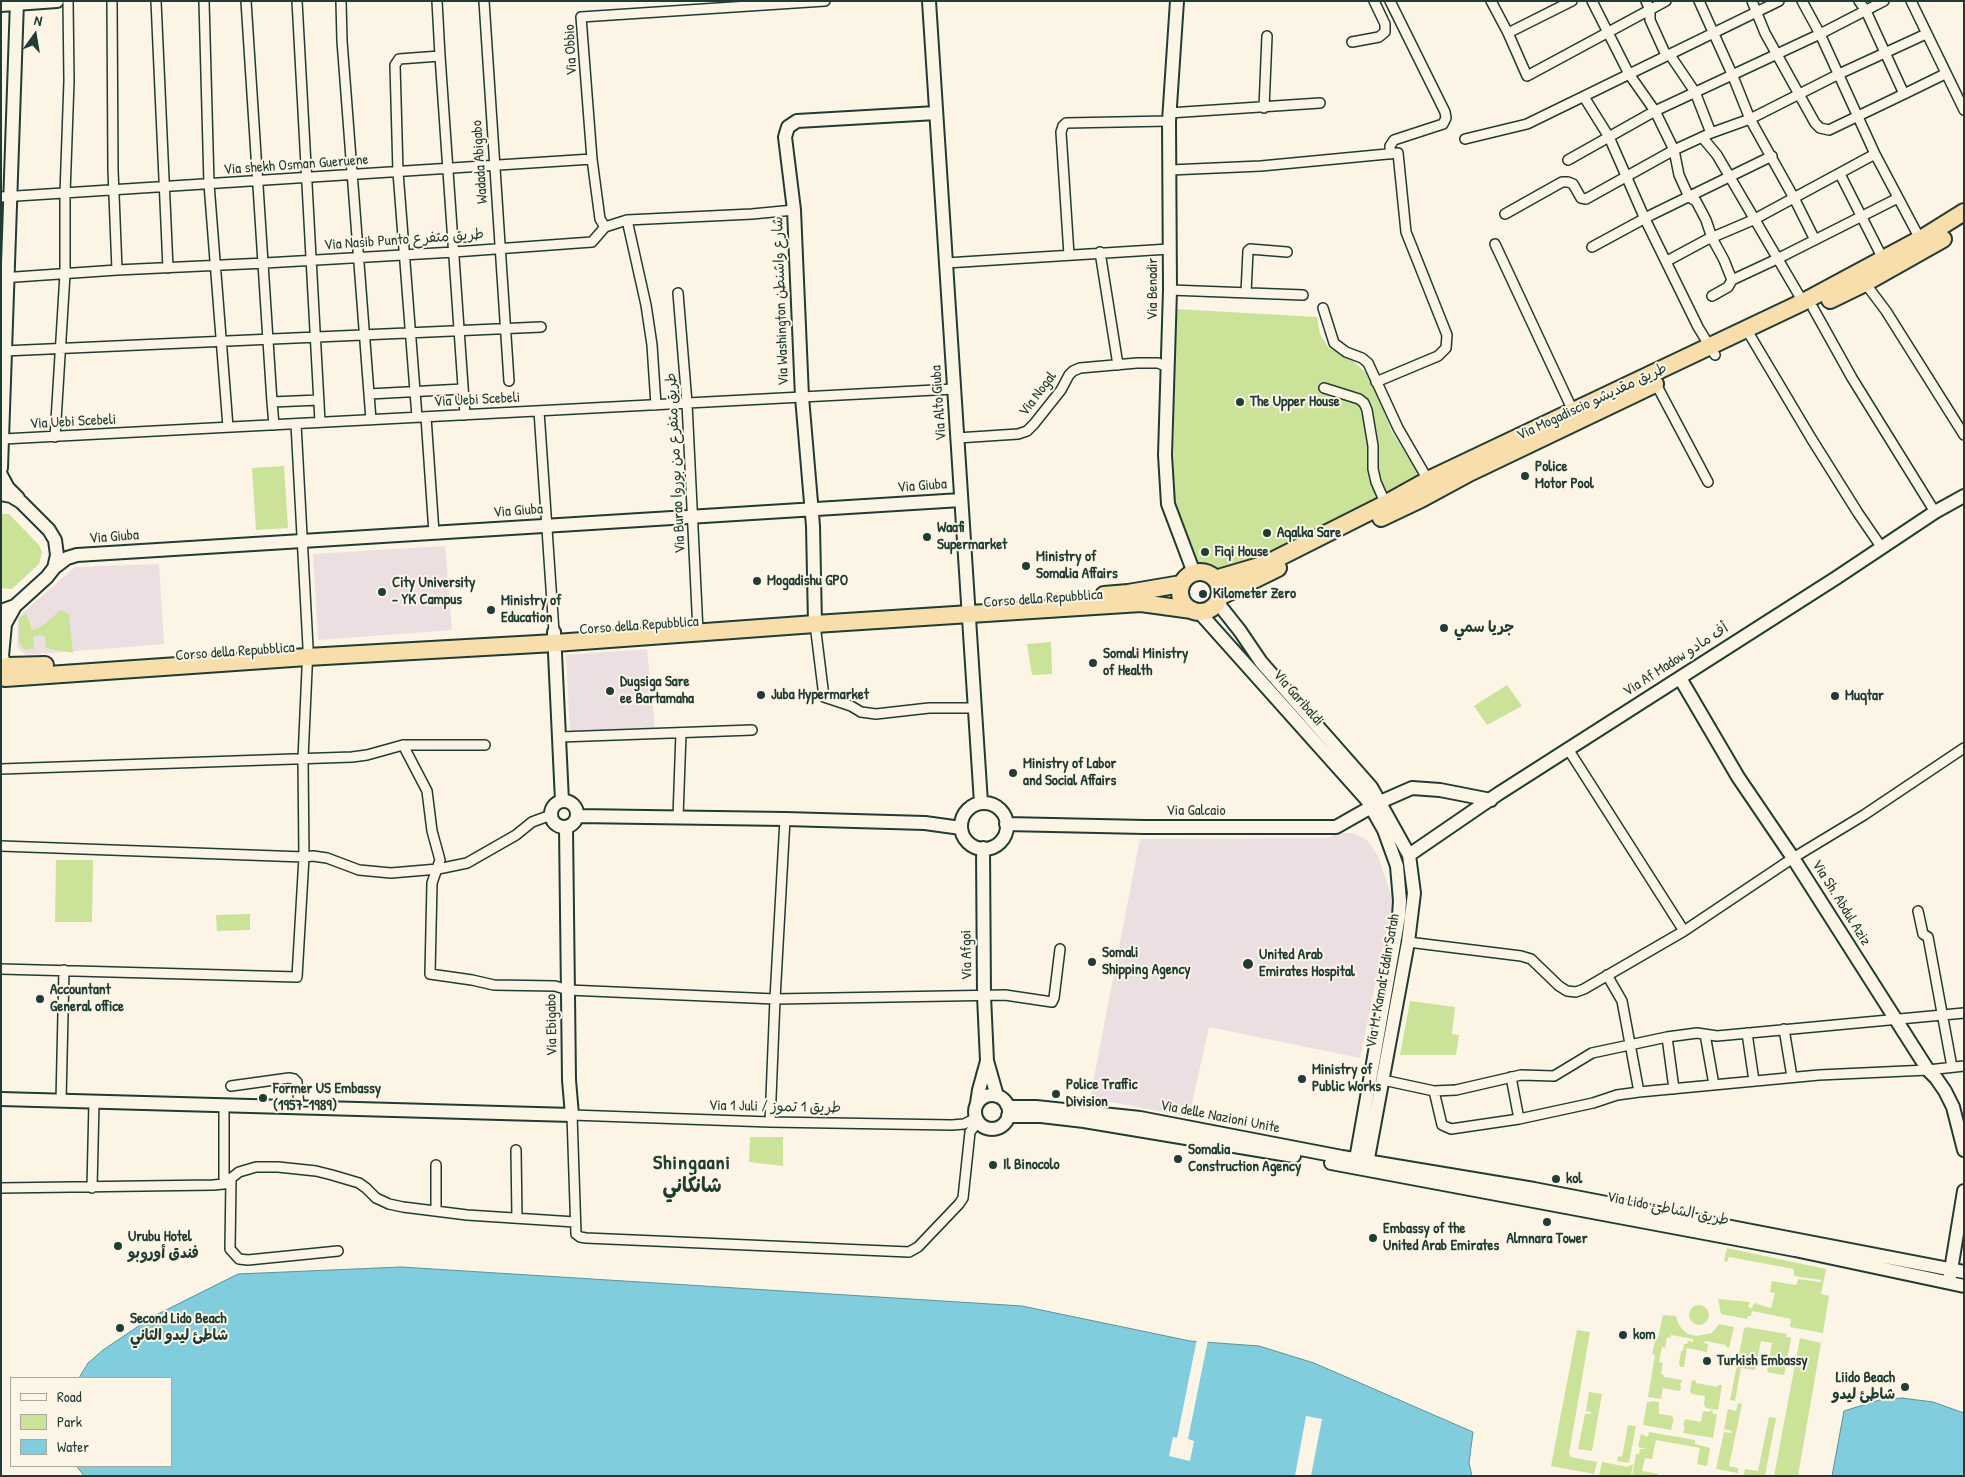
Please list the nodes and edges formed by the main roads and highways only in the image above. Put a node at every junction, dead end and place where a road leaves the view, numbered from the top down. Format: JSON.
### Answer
{"nodes":[{"id":1,"x":1964,"y":212,"type":"edge"},
{"id":2,"x":1964,"y":226,"type":"edge"},
{"id":3,"x":1808,"y":305,"type":"junction"},
{"id":4,"x":1713,"y":351,"type":"junction"},
{"id":5,"x":1615,"y":398,"type":"junction"},
{"id":6,"x":1555,"y":426,"type":"junction"},
{"id":7,"x":1388,"y":509,"type":"junction"},
{"id":8,"x":1188,"y":578,"type":"junction"},
{"id":9,"x":1215,"y":579,"type":"junction"},
{"id":10,"x":1218,"y":599,"type":"junction"},
{"id":11,"x":968,"y":610,"type":"junction"},
{"id":12,"x":1195,"y":611,"type":"junction"},
{"id":13,"x":4,"y":670,"type":"edge"}],
"edges":[{"from":1,"to":3,"type":"highway","name":"Via Mogadiscio طريق مقديشو"},
{"from":2,"to":3,"type":"highway","name":"Via Mogadiscio طريق مقديشو"},
{"from":3,"to":4,"type":"highway","name":"Via Mogadiscio طريق مقديشو"},
{"from":3,"to":4,"type":"highway","name":"Via Mogadiscio طريق مقديشو"},
{"from":4,"to":5,"type":"highway","name":"Via Mogadiscio طريق مقديشو"},
{"from":4,"to":5,"type":"highway","name":"Via Mogadiscio طريق مقديشو"},
{"from":5,"to":6,"type":"highway","name":"Via Mogadiscio طريق مقديشو"},
{"from":5,"to":6,"type":"highway","name":"Via Mogadiscio طريق مقديشو"},
{"from":6,"to":7,"type":"highway","name":"Via Mogadiscio طريق مقديشو"},
{"from":6,"to":7,"type":"highway","name":"Via Mogadiscio طريق مقديشو"},
{"from":7,"to":9,"type":"highway","name":"Via Mogadiscio طريق مقديشو"},
{"from":7,"to":10,"type":"highway","name":"Via Mogadiscio طريق مقديشو"},
{"from":8,"to":9,"type":"highway"},
{"from":8,"to":11,"type":"highway","name":"Corso della Repubblica"},
{"from":8,"to":12,"type":"highway"},
{"from":9,"to":10,"type":"highway"},
{"from":10,"to":12,"type":"highway"},
{"from":11,"to":12,"type":"highway"},
{"from":11,"to":13,"type":"highway"}]}
